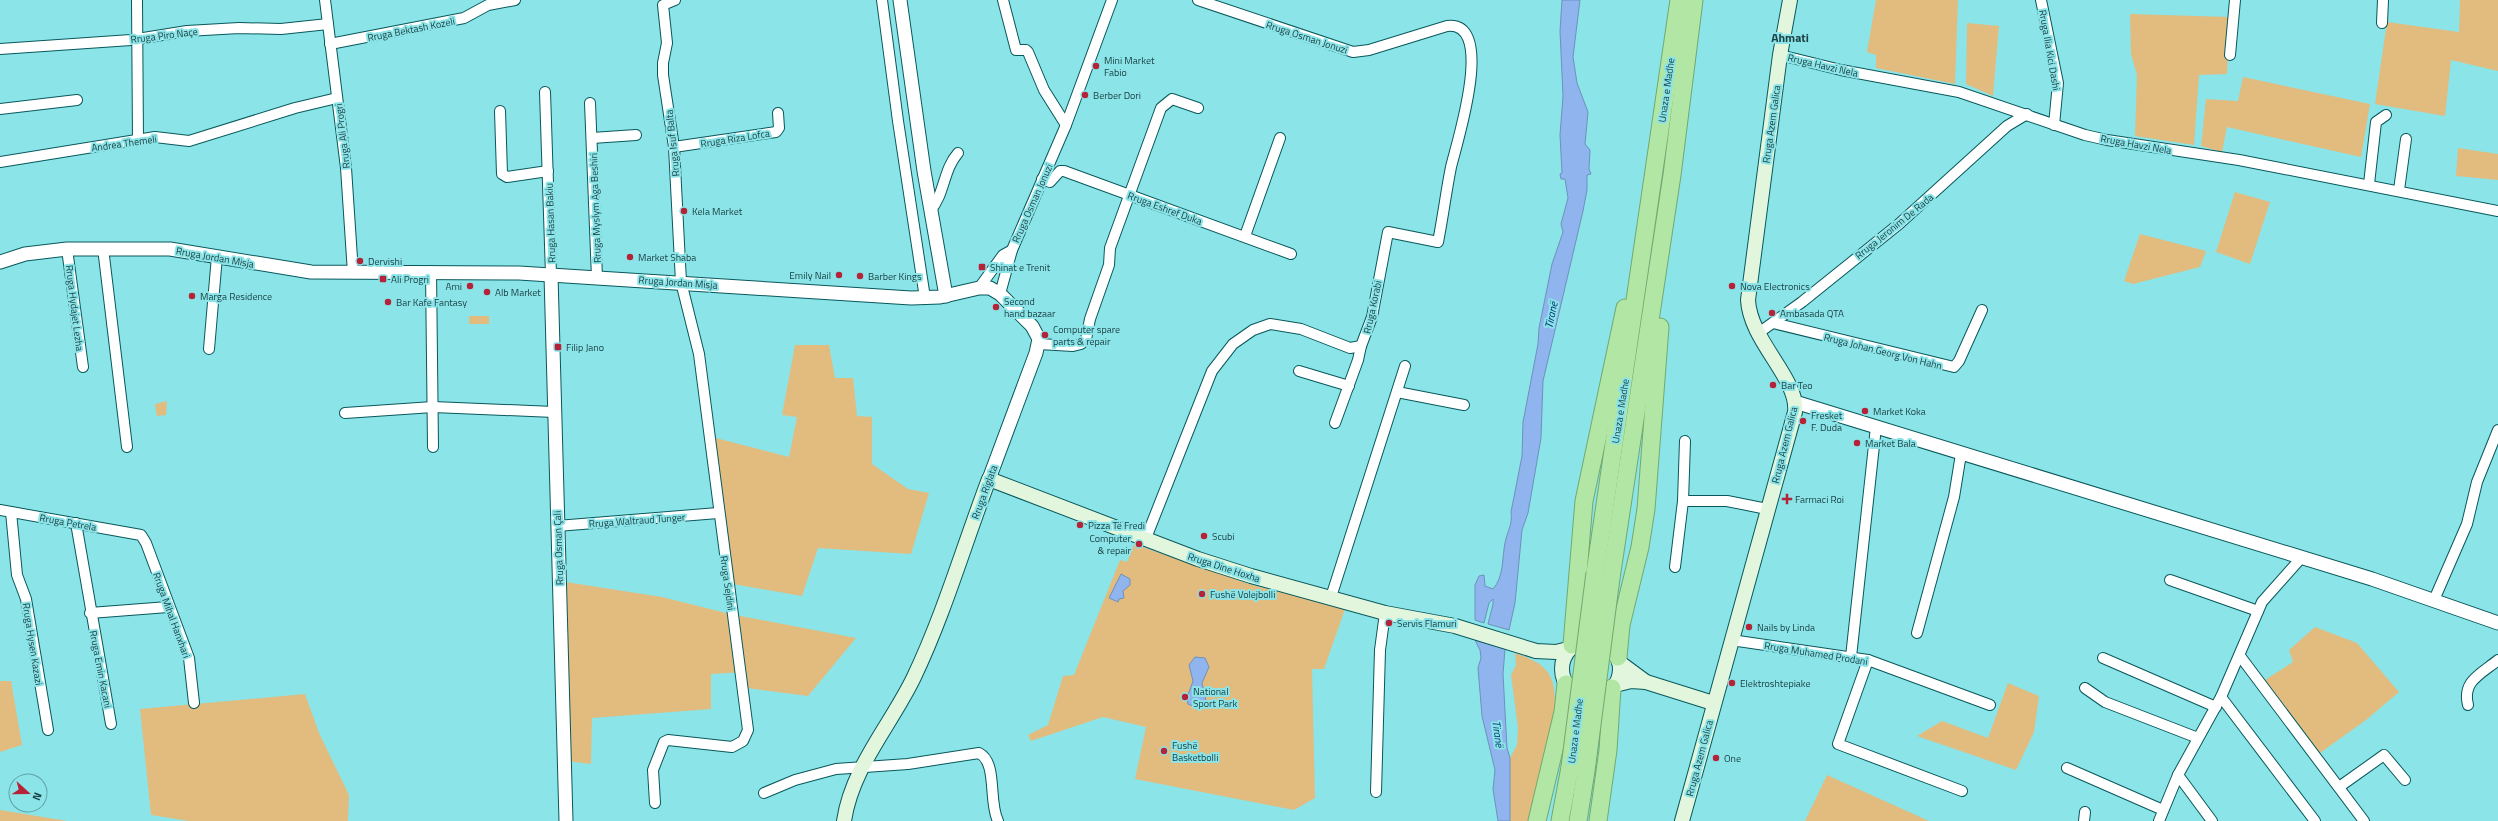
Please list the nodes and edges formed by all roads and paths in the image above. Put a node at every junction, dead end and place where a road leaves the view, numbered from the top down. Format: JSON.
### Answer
{"nodes":[{"id":1,"x":137,"y":0,"type":"edge"},
{"id":2,"x":326,"y":0,"type":"edge"},
{"id":3,"x":515,"y":0,"type":"edge"},
{"id":4,"x":675,"y":0,"type":"edge"},
{"id":5,"x":882,"y":0,"type":"edge"},
{"id":6,"x":900,"y":0,"type":"edge"},
{"id":7,"x":1003,"y":0,"type":"edge"},
{"id":8,"x":1112,"y":0,"type":"edge"},
{"id":9,"x":1198,"y":0,"type":"edge"},
{"id":10,"x":1679,"y":0,"type":"edge"},
{"id":11,"x":1694,"y":0,"type":"edge"},
{"id":12,"x":1790,"y":0,"type":"edge"},
{"id":13,"x":2041,"y":0,"type":"edge"},
{"id":14,"x":2236,"y":0,"type":"edge"},
{"id":15,"x":2383,"y":0,"type":"edge"},
{"id":16,"x":488,"y":3,"type":"edge"},
{"id":17,"x":1218,"y":4,"type":"edge"},
{"id":18,"x":2382,"y":23,"type":"dead end"},
{"id":19,"x":328,"y":24,"type":"junction"},
{"id":20,"x":1463,"y":31,"type":"joint"},
{"id":21,"x":137,"y":39,"type":"junction"},
{"id":22,"x":330,"y":44,"type":"junction"},
{"id":23,"x":0,"y":49,"type":"edge"},
{"id":24,"x":1780,"y":55,"type":"junction"},
{"id":25,"x":2230,"y":55,"type":"dead end"},
{"id":26,"x":1674,"y":91,"type":"junction"},
{"id":27,"x":545,"y":92,"type":"dead end"},
{"id":28,"x":337,"y":98,"type":"junction"},
{"id":29,"x":77,"y":100,"type":"dead end"},
{"id":30,"x":590,"y":103,"type":"dead end"},
{"id":31,"x":1198,"y":108,"type":"dead end"},
{"id":32,"x":0,"y":109,"type":"edge"},
{"id":33,"x":500,"y":111,"type":"dead end"},
{"id":34,"x":778,"y":113,"type":"dead end"},
{"id":35,"x":2027,"y":114,"type":"junction"},
{"id":36,"x":2386,"y":114,"type":"dead end"},
{"id":37,"x":1066,"y":125,"type":"junction"},
{"id":38,"x":2054,"y":125,"type":"junction"},
{"id":39,"x":636,"y":135,"type":"dead end"},
{"id":40,"x":592,"y":138,"type":"junction"},
{"id":41,"x":1280,"y":138,"type":"dead end"},
{"id":42,"x":2406,"y":139,"type":"dead end"},
{"id":43,"x":138,"y":140,"type":"junction"},
{"id":44,"x":674,"y":147,"type":"junction"},
{"id":45,"x":958,"y":153,"type":"dead end"},
{"id":46,"x":0,"y":162,"type":"edge"},
{"id":47,"x":548,"y":171,"type":"junction"},
{"id":48,"x":1042,"y":179,"type":"junction"},
{"id":49,"x":2369,"y":184,"type":"junction"},
{"id":50,"x":2399,"y":190,"type":"junction"},
{"id":51,"x":1129,"y":195,"type":"junction"},
{"id":52,"x":930,"y":211,"type":"junction"},
{"id":53,"x":2498,"y":211,"type":"edge"},
{"id":54,"x":1245,"y":236,"type":"junction"},
{"id":55,"x":103,"y":248,"type":"junction"},
{"id":56,"x":67,"y":249,"type":"junction"},
{"id":57,"x":1012,"y":250,"type":"junction"},
{"id":58,"x":1291,"y":254,"type":"dead end"},
{"id":59,"x":217,"y":256,"type":"junction"},
{"id":60,"x":0,"y":262,"type":"edge"},
{"id":61,"x":431,"y":271,"type":"junction"},
{"id":62,"x":353,"y":273,"type":"junction"},
{"id":63,"x":551,"y":275,"type":"junction"},
{"id":64,"x":597,"y":278,"type":"junction"},
{"id":65,"x":681,"y":282,"type":"junction"},
{"id":66,"x":979,"y":288,"type":"junction"},
{"id":67,"x":1000,"y":294,"type":"junction"},
{"id":68,"x":946,"y":296,"type":"junction"},
{"id":69,"x":925,"y":298,"type":"junction"},
{"id":70,"x":1982,"y":310,"type":"dead end"},
{"id":71,"x":1772,"y":323,"type":"junction"},
{"id":72,"x":1757,"y":334,"type":"junction"},
{"id":73,"x":1039,"y":344,"type":"junction"},
{"id":74,"x":1361,"y":346,"type":"junction"},
{"id":75,"x":209,"y":349,"type":"dead end"},
{"id":76,"x":1405,"y":366,"type":"dead end"},
{"id":77,"x":83,"y":367,"type":"dead end"},
{"id":78,"x":1299,"y":371,"type":"dead end"},
{"id":79,"x":1349,"y":386,"type":"junction"},
{"id":80,"x":1396,"y":392,"type":"junction"},
{"id":81,"x":1795,"y":402,"type":"junction"},
{"id":82,"x":1464,"y":405,"type":"dead end"},
{"id":83,"x":433,"y":407,"type":"junction"},
{"id":84,"x":554,"y":412,"type":"junction"},
{"id":85,"x":345,"y":413,"type":"dead end"},
{"id":86,"x":1335,"y":423,"type":"dead end"},
{"id":87,"x":1876,"y":427,"type":"junction"},
{"id":88,"x":2498,"y":430,"type":"edge"},
{"id":89,"x":1685,"y":441,"type":"dead end"},
{"id":90,"x":127,"y":447,"type":"dead end"},
{"id":91,"x":433,"y":447,"type":"dead end"},
{"id":92,"x":1961,"y":454,"type":"junction"},
{"id":93,"x":989,"y":479,"type":"junction"},
{"id":94,"x":1683,"y":501,"type":"junction"},
{"id":95,"x":1767,"y":509,"type":"junction"},
{"id":96,"x":0,"y":510,"type":"edge"},
{"id":97,"x":11,"y":512,"type":"junction"},
{"id":98,"x":718,"y":513,"type":"junction"},
{"id":99,"x":76,"y":523,"type":"junction"},
{"id":100,"x":557,"y":526,"type":"junction"},
{"id":101,"x":136,"y":533,"type":"joint"},
{"id":102,"x":1146,"y":538,"type":"junction"},
{"id":103,"x":2302,"y":557,"type":"junction"},
{"id":104,"x":1675,"y":567,"type":"dead end"},
{"id":105,"x":2170,"y":580,"type":"dead end"},
{"id":106,"x":1331,"y":597,"type":"junction"},
{"id":107,"x":2434,"y":600,"type":"junction"},
{"id":108,"x":168,"y":607,"type":"junction"},
{"id":109,"x":2258,"y":611,"type":"junction"},
{"id":110,"x":90,"y":613,"type":"junction"},
{"id":111,"x":1385,"y":614,"type":"junction"},
{"id":112,"x":2498,"y":623,"type":"edge"},
{"id":113,"x":1918,"y":633,"type":"dead end"},
{"id":114,"x":1731,"y":640,"type":"junction"},
{"id":115,"x":1570,"y":647,"type":"junction"},
{"id":116,"x":1529,"y":649,"type":"junction"},
{"id":117,"x":2240,"y":656,"type":"junction"},
{"id":118,"x":1851,"y":657,"type":"junction"},
{"id":119,"x":2103,"y":658,"type":"dead end"},
{"id":120,"x":1618,"y":660,"type":"junction"},
{"id":121,"x":1868,"y":660,"type":"junction"},
{"id":122,"x":2498,"y":660,"type":"edge"},
{"id":123,"x":1563,"y":678,"type":"junction"},
{"id":124,"x":1646,"y":682,"type":"junction"},
{"id":125,"x":1614,"y":687,"type":"junction"},
{"id":126,"x":2086,"y":688,"type":"dead end"},
{"id":127,"x":2222,"y":697,"type":"junction"},
{"id":128,"x":194,"y":703,"type":"dead end"},
{"id":129,"x":1713,"y":703,"type":"junction"},
{"id":130,"x":1990,"y":705,"type":"dead end"},
{"id":131,"x":2468,"y":705,"type":"dead end"},
{"id":132,"x":2216,"y":707,"type":"junction"},
{"id":133,"x":111,"y":724,"type":"dead end"},
{"id":134,"x":48,"y":730,"type":"dead end"},
{"id":135,"x":2198,"y":738,"type":"junction"},
{"id":136,"x":862,"y":767,"type":"junction"},
{"id":137,"x":2067,"y":768,"type":"dead end"},
{"id":138,"x":1578,"y":769,"type":"junction"},
{"id":139,"x":2178,"y":775,"type":"junction"},
{"id":140,"x":2405,"y":780,"type":"dead end"},
{"id":141,"x":2339,"y":787,"type":"junction"},
{"id":142,"x":1962,"y":791,"type":"dead end"},
{"id":143,"x":1376,"y":792,"type":"dead end"},
{"id":144,"x":764,"y":793,"type":"dead end"},
{"id":145,"x":655,"y":803,"type":"dead end"},
{"id":146,"x":2163,"y":810,"type":"junction"},
{"id":147,"x":566,"y":821,"type":"edge"},
{"id":148,"x":844,"y":821,"type":"edge"},
{"id":149,"x":998,"y":821,"type":"edge"},
{"id":150,"x":1537,"y":821,"type":"edge"},
{"id":151,"x":1560,"y":821,"type":"edge"},
{"id":152,"x":1578,"y":821,"type":"edge"},
{"id":153,"x":1598,"y":821,"type":"edge"},
{"id":154,"x":1682,"y":821,"type":"edge"},
{"id":155,"x":2159,"y":821,"type":"edge"},
{"id":156,"x":2212,"y":821,"type":"edge"},
{"id":157,"x":2315,"y":821,"type":"edge"},
{"id":158,"x":2364,"y":821,"type":"edge"}],
"edges":[{"from":1,"to":21,"type":"street"},
{"from":2,"to":19,"type":"street","name":"Rruga Ali Progri"},
{"from":3,"to":16,"type":"street","name":"Rruga Bektash Kozeli"},
{"from":4,"to":44,"type":"street","name":"Rruga Isuf Balta"},
{"from":5,"to":69,"type":"street"},
{"from":6,"to":52,"type":"street"},
{"from":7,"to":37,"type":"street"},
{"from":8,"to":37,"type":"street","name":"Rruga Osman Jonuzi"},
{"from":9,"to":17,"type":"street","name":"Rruga Osman Jonuzi"},
{"from":10,"to":26,"type":"highway","name":"Unaza e Madhe"},
{"from":11,"to":26,"type":"highway","name":"Unaza e Madhe"},
{"from":12,"to":24,"type":"main road","name":"Rruga Azem Galica"},
{"from":13,"to":38,"type":"street","name":"Rruga Ilia Kici Dashi"},
{"from":14,"to":25,"type":"street"},
{"from":15,"to":18,"type":"street"},
{"from":16,"to":22,"type":"street","name":"Rruga Bektash Kozeli"},
{"from":17,"to":20,"type":"street","name":"Rruga Osman Jonuzi"},
{"from":19,"to":21,"type":"street","name":"Rruga Piro Naçe"},
{"from":19,"to":22,"type":"street","name":"Rruga Ali Progri"},
{"from":20,"to":74,"type":"street","name":"Rruga Korabi"},
{"from":21,"to":23,"type":"street","name":"Rruga Piro Naçe"},
{"from":21,"to":43,"type":"street"},
{"from":22,"to":28,"type":"street","name":"Rruga Ali Progri"},
{"from":24,"to":35,"type":"street","name":"Rruga Havzi Nela"},
{"from":24,"to":72,"type":"main road","name":"Rruga Azem Galica"},
{"from":26,"to":115,"type":"highway"},
{"from":26,"to":120,"type":"highway"},
{"from":26,"to":138,"type":"highway","name":"Unaza e Madhe","bridge":true},
{"from":27,"to":47,"type":"street","name":"Rruga Hasan Bakiu"},
{"from":28,"to":43,"type":"street","name":"Andrea Themeli"},
{"from":28,"to":62,"type":"street","name":"Rruga Ali Progri"},
{"from":29,"to":32,"type":"street"},
{"from":30,"to":40,"type":"street","name":"Rruga Myslym Aga Beshiri"},
{"from":31,"to":51,"type":"street"},
{"from":33,"to":47,"type":"street","name":"Rruga Hasan Bakiu"},
{"from":34,"to":44,"type":"street","name":"Rruga Riza Lofca"},
{"from":35,"to":38,"type":"street","name":"Rruga Havzi Nela"},
{"from":35,"to":71,"type":"street","name":"Rruga Jeronim De Rada"},
{"from":36,"to":49,"type":"street"},
{"from":37,"to":48,"type":"street","name":"Rruga Osman Jonuzi"},
{"from":38,"to":49,"type":"street","name":"Rruga Havzi Nela"},
{"from":39,"to":40,"type":"street","name":"Rruga Myslym Aga Beshiri"},
{"from":40,"to":64,"type":"street","name":"Rruga Myslym Aga Beshiri"},
{"from":41,"to":54,"type":"street"},
{"from":42,"to":50,"type":"street"},
{"from":43,"to":46,"type":"street","name":"Andrea Themeli"},
{"from":44,"to":65,"type":"street","name":"Rruga Isuf Balta"},
{"from":45,"to":52,"type":"street"},
{"from":47,"to":63,"type":"street","name":"Rruga Hasan Bakiu"},
{"from":48,"to":51,"type":"street","name":"Rruga Eshref Duka"},
{"from":48,"to":57,"type":"street","name":"Rruga Osman Jonuzi"},
{"from":49,"to":50,"type":"street","name":"Rruga Havzi Nela"},
{"from":50,"to":53,"type":"street","name":"Rruga Havzi Nela"},
{"from":51,"to":54,"type":"street","name":"Rruga Eshref Duka"},
{"from":51,"to":73,"type":"street"},
{"from":52,"to":68,"type":"street"},
{"from":54,"to":58,"type":"street","name":"Rruga Eshref Duka"},
{"from":55,"to":56,"type":"street","name":"Rruga Jordan Misja"},
{"from":55,"to":59,"type":"street","name":"Rruga Jordan Misja"},
{"from":55,"to":90,"type":"street"},
{"from":56,"to":60,"type":"street","name":"Rruga Jordan Misja"},
{"from":56,"to":77,"type":"street","name":"Rruga Hydajet Lezha"},
{"from":57,"to":66,"type":"street","name":"Rruga Osman Jonuzi"},
{"from":57,"to":67,"type":"street","name":"Rruga Osman Jonuzi"},
{"from":59,"to":62,"type":"street","name":"Rruga Jordan Misja"},
{"from":59,"to":75,"type":"street"},
{"from":61,"to":62,"type":"street","name":"Rruga Jordan Misja"},
{"from":61,"to":63,"type":"street","name":"Rruga Jordan Misja"},
{"from":61,"to":83,"type":"street"},
{"from":63,"to":64,"type":"street","name":"Rruga Jordan Misja"},
{"from":63,"to":84,"type":"street","name":"Rruga Osman Çali"},
{"from":64,"to":65,"type":"street","name":"Rruga Jordan Misja"},
{"from":65,"to":69,"type":"street","name":"Rruga Jordan Misja"},
{"from":65,"to":98,"type":"street","name":"Rruga Sejdini"},
{"from":66,"to":67,"type":"street"},
{"from":66,"to":68,"type":"street"},
{"from":67,"to":73,"type":"street"},
{"from":68,"to":69,"type":"street"},
{"from":70,"to":71,"type":"street","name":"Rruga Johan Georg Von Hahn"},
{"from":71,"to":72,"type":"street","name":"Rruga Jeronim De Rada"},
{"from":72,"to":81,"type":"main road","name":"Rruga Azem Galica"},
{"from":73,"to":93,"type":"street","name":"Rruga Riglata"},
{"from":74,"to":79,"type":"street"},
{"from":74,"to":102,"type":"street","name":"Rruga Korabi"},
{"from":76,"to":80,"type":"street"},
{"from":78,"to":79,"type":"street"},
{"from":79,"to":86,"type":"street"},
{"from":80,"to":82,"type":"street"},
{"from":80,"to":106,"type":"street"},
{"from":81,"to":87,"type":"street"},
{"from":81,"to":95,"type":"main road","name":"Rruga Azem Galica"},
{"from":83,"to":84,"type":"street"},
{"from":83,"to":85,"type":"street"},
{"from":83,"to":91,"type":"street"},
{"from":84,"to":100,"type":"street","name":"Rruga Osman Çali"},
{"from":87,"to":92,"type":"street"},
{"from":87,"to":118,"type":"street"},
{"from":88,"to":107,"type":"street"},
{"from":89,"to":94,"type":"street"},
{"from":92,"to":103,"type":"street"},
{"from":92,"to":113,"type":"street"},
{"from":93,"to":102,"type":"main road","name":"Rruga Dine Hoxha"},
{"from":93,"to":136,"type":"main road","name":"Rruga Riglata"},
{"from":94,"to":95,"type":"street"},
{"from":94,"to":104,"type":"street"},
{"from":95,"to":114,"type":"main road","name":"Rruga Azem Galica"},
{"from":96,"to":97,"type":"street","name":"Rruga Petrela"},
{"from":97,"to":99,"type":"street","name":"Rruga Petrela"},
{"from":97,"to":134,"type":"street","name":"Rruga Hysen Kazazi"},
{"from":98,"to":100,"type":"street","name":"Rruga Waltraud Tunger"},
{"from":98,"to":145,"type":"street","name":"Rruga Sejdini"},
{"from":99,"to":101,"type":"street","name":"Rruga Petrela"},
{"from":99,"to":110,"type":"street","name":"Rruga Emin Kacani"},
{"from":100,"to":147,"type":"street","name":"Rruga Osman Çali"},
{"from":101,"to":108,"type":"street","name":"Rruga Mihal Hanxhari"},
{"from":102,"to":106,"type":"main road","name":"Rruga Dine Hoxha"},
{"from":103,"to":107,"type":"street"},
{"from":103,"to":109,"type":"street"},
{"from":105,"to":109,"type":"street"},
{"from":106,"to":111,"type":"main road","name":"Rruga Dine Hoxha"},
{"from":107,"to":112,"type":"street"},
{"from":108,"to":110,"type":"street"},
{"from":108,"to":128,"type":"street","name":"Rruga Mihal Hanxhari"},
{"from":109,"to":117,"type":"street"},
{"from":110,"to":133,"type":"street","name":"Rruga Emin Kacani"},
{"from":111,"to":116,"type":"main road","name":"Rruga Dine Hoxha"},
{"from":111,"to":143,"type":"street"},
{"from":114,"to":118,"type":"street","name":"Rruga Muhamed Prodani"},
{"from":114,"to":129,"type":"main road","name":"Rruga Azem Galica"},
{"from":115,"to":116,"type":"main road","name":"Rruga Dine Hoxha"},
{"from":115,"to":120,"type":"main road","name":"Rruga Dine Hoxha"},
{"from":115,"to":123,"type":"main road"},
{"from":116,"to":123,"type":"main road","name":"Rruga Dine Hoxha"},
{"from":117,"to":127,"type":"street"},
{"from":117,"to":141,"type":"street"},
{"from":118,"to":121,"type":"street","name":"Rruga Muhamed Prodani"},
{"from":119,"to":132,"type":"street"},
{"from":120,"to":124,"type":"main road","name":"Rruga Dine Hoxha"},
{"from":120,"to":125,"type":"main road"},
{"from":121,"to":130,"type":"street","name":"Rruga Muhamed Prodani"},
{"from":121,"to":142,"type":"street"},
{"from":122,"to":131,"type":"street"},
{"from":123,"to":125,"type":"main road","name":"Rruga Dine Hoxha"},
{"from":123,"to":150,"type":"highway"},
{"from":124,"to":125,"type":"main road","name":"Rruga Dine Hoxha"},
{"from":124,"to":129,"type":"main road","name":"Rruga Dine Hoxha"},
{"from":125,"to":153,"type":"highway"},
{"from":126,"to":135,"type":"street"},
{"from":127,"to":132,"type":"street"},
{"from":127,"to":157,"type":"street"},
{"from":129,"to":154,"type":"main road","name":"Rruga Azem Galica"},
{"from":132,"to":135,"type":"street"},
{"from":135,"to":139,"type":"street"},
{"from":136,"to":144,"type":"street"},
{"from":136,"to":148,"type":"main road","name":"Rruga Riglata"},
{"from":136,"to":149,"type":"street"},
{"from":137,"to":146,"type":"street"},
{"from":138,"to":151,"type":"highway","name":"Unaza e Madhe"},
{"from":138,"to":152,"type":"highway","name":"Unaza e Madhe"},
{"from":139,"to":146,"type":"street"},
{"from":139,"to":156,"type":"street"},
{"from":140,"to":141,"type":"street"},
{"from":141,"to":158,"type":"street"},
{"from":146,"to":155,"type":"street"}]}
